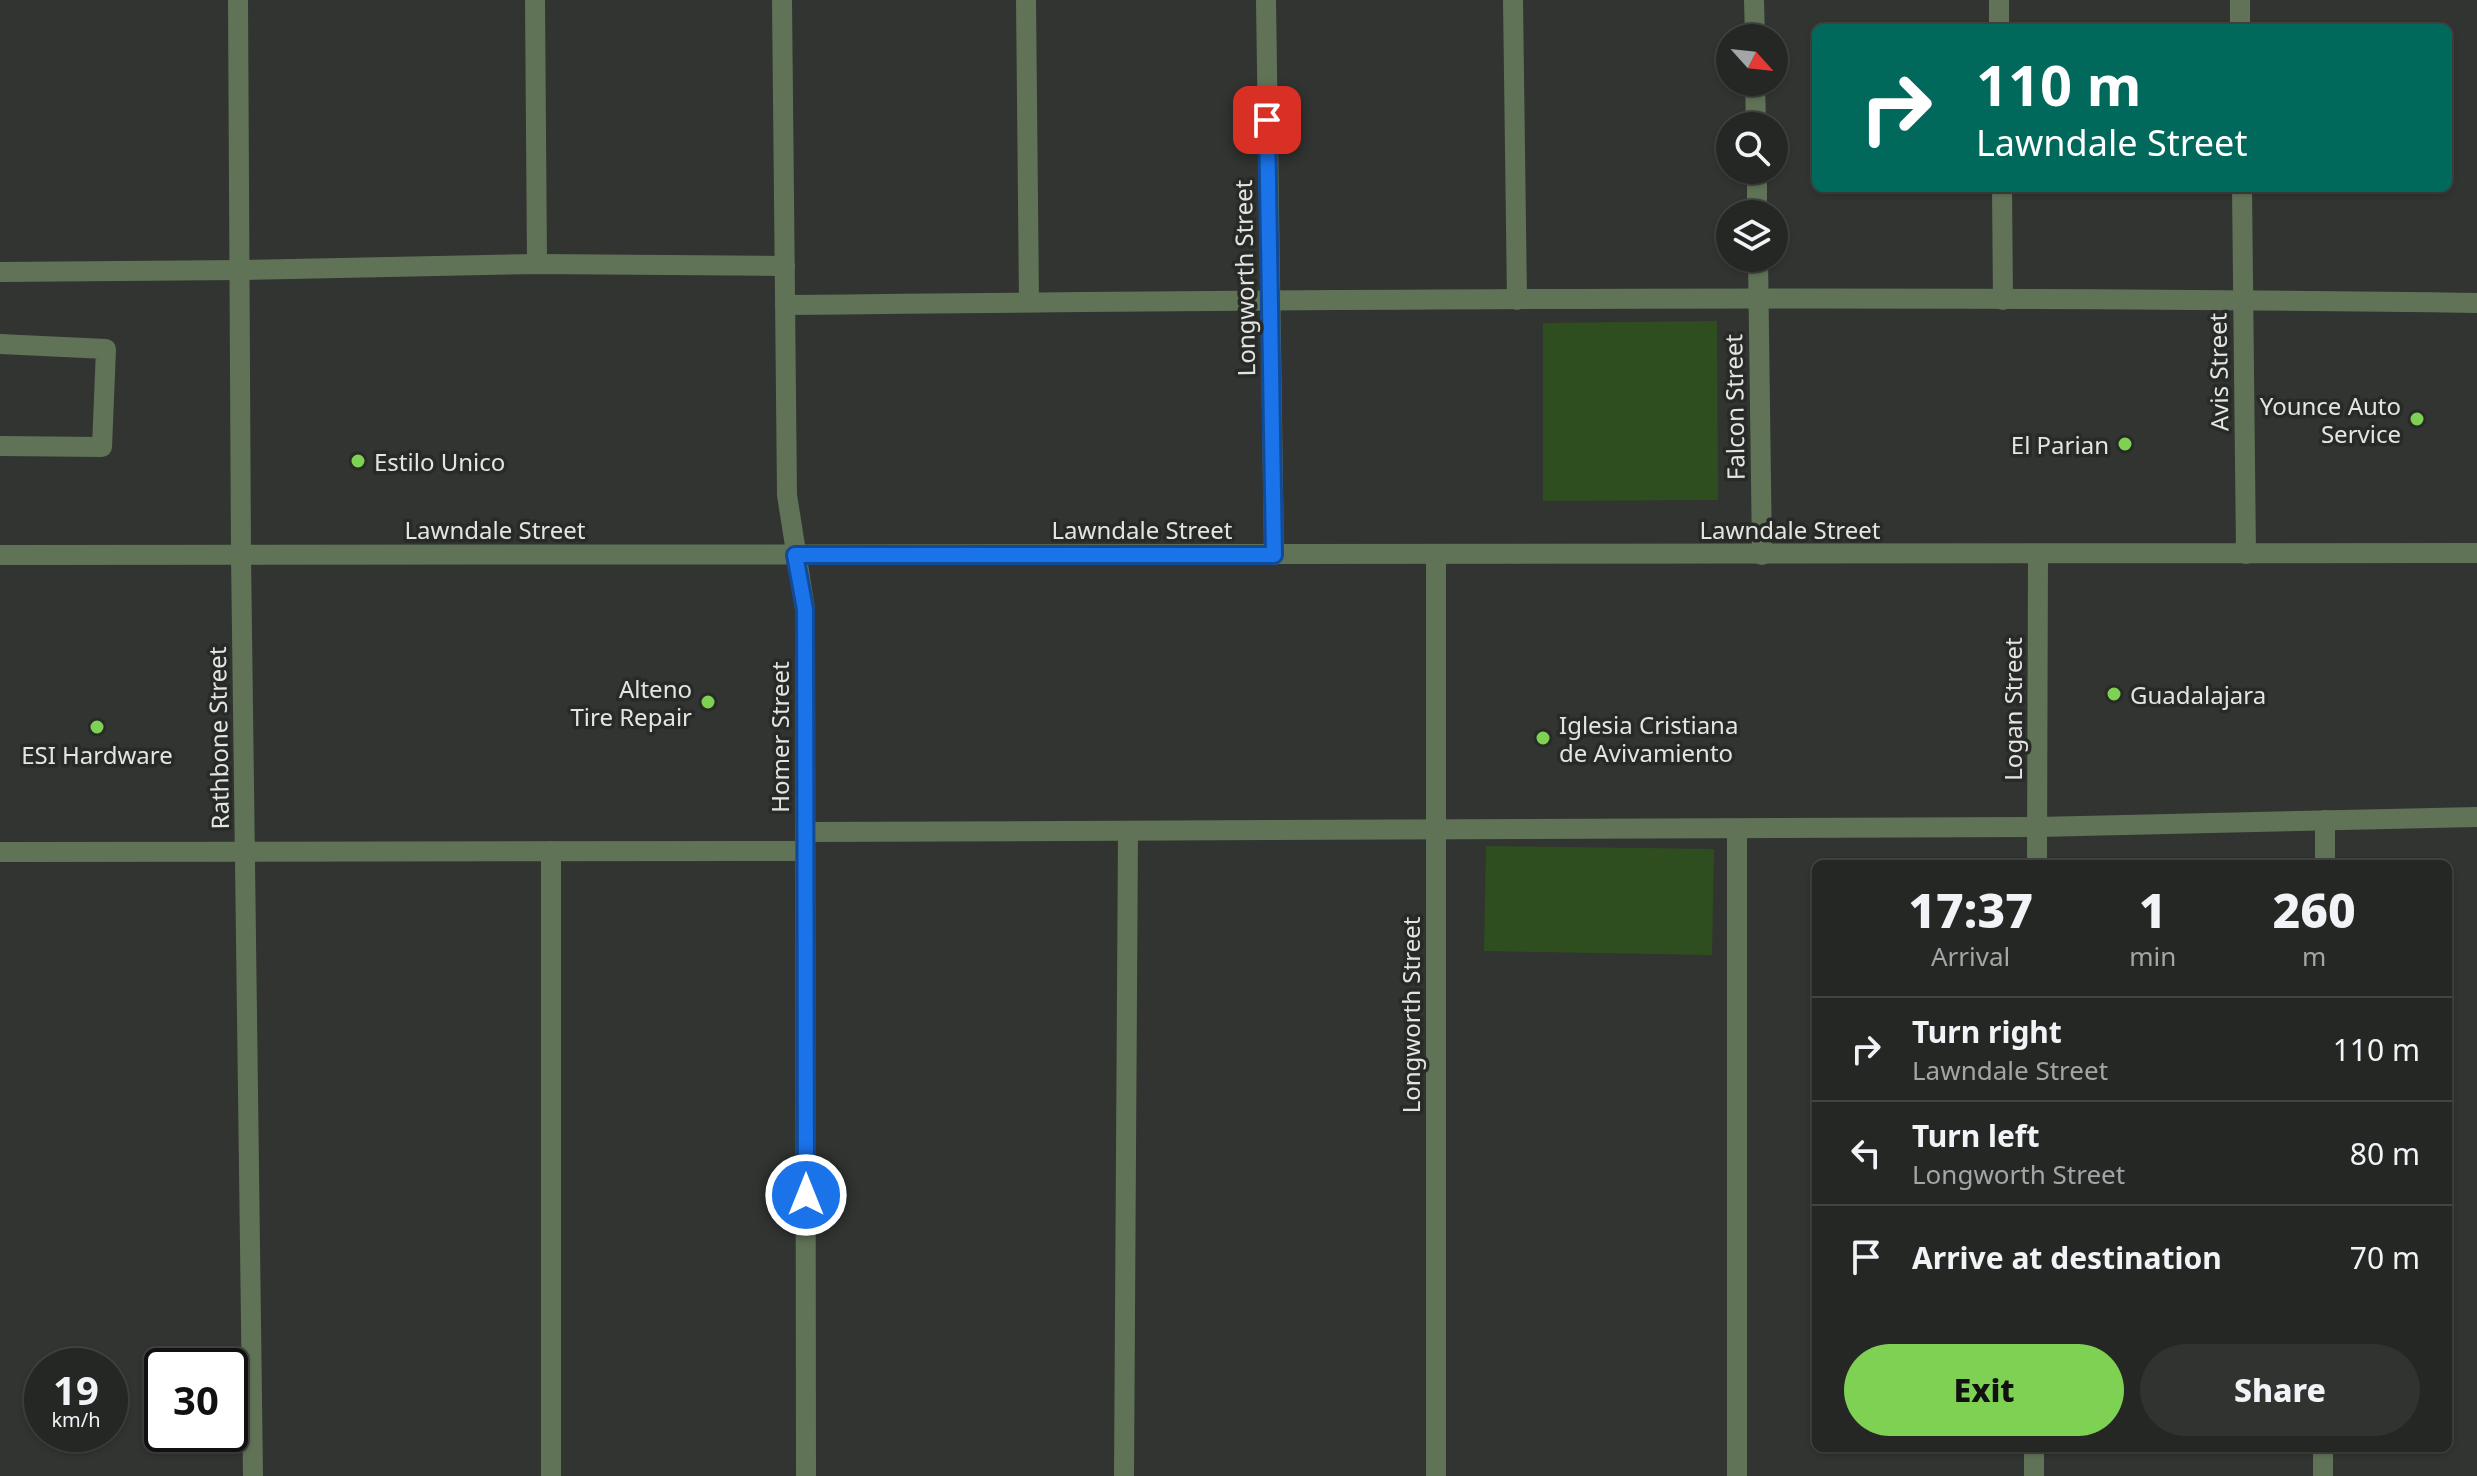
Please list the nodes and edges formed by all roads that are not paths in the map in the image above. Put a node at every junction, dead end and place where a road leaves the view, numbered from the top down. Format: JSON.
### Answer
{"nodes":[{"id":1,"x":238,"y":0,"type":"edge"},
{"id":2,"x":535,"y":0,"type":"edge"},
{"id":3,"x":782,"y":0,"type":"edge"},
{"id":4,"x":1026,"y":0,"type":"edge"},
{"id":5,"x":1266,"y":0,"type":"edge"},
{"id":6,"x":1513,"y":0,"type":"edge"},
{"id":7,"x":1754,"y":0,"type":"edge"},
{"id":8,"x":1999,"y":0,"type":"edge"},
{"id":9,"x":2240,"y":0,"type":"edge"},
{"id":10,"x":1755,"y":24,"type":"edge"},
{"id":11,"x":1999,"y":24,"type":"edge"},
{"id":12,"x":2240,"y":24,"type":"edge"},
{"id":13,"x":2002,"y":192,"type":"edge"},
{"id":14,"x":2242,"y":192,"type":"edge"},
{"id":15,"x":537,"y":264,"type":"junction"},
{"id":16,"x":785,"y":266,"type":"junction"},
{"id":17,"x":240,"y":270,"type":"junction"},
{"id":18,"x":0,"y":272,"type":"edge"},
{"id":19,"x":1758,"y":272,"type":"edge"},
{"id":20,"x":1270,"y":299,"type":"junction"},
{"id":21,"x":1517,"y":300,"type":"junction"},
{"id":22,"x":1758,"y":300,"type":"junction"},
{"id":23,"x":2003,"y":300,"type":"junction"},
{"id":24,"x":2243,"y":300,"type":"junction"},
{"id":25,"x":1029,"y":302,"type":"junction"},
{"id":26,"x":2477,"y":303,"type":"edge"},
{"id":27,"x":785,"y":305,"type":"junction"},
{"id":28,"x":0,"y":344,"type":"edge"},
{"id":29,"x":0,"y":446,"type":"edge"},
{"id":30,"x":2477,"y":553,"type":"edge"},
{"id":31,"x":2038,"y":554,"type":"junction"},
{"id":32,"x":2246,"y":554,"type":"junction"},
{"id":33,"x":0,"y":555,"type":"edge"},
{"id":34,"x":241,"y":555,"type":"junction"},
{"id":35,"x":795,"y":555,"type":"junction"},
{"id":36,"x":1274,"y":555,"type":"junction"},
{"id":37,"x":1436,"y":555,"type":"junction"},
{"id":38,"x":1762,"y":555,"type":"junction"},
{"id":39,"x":2477,"y":817,"type":"edge"},
{"id":40,"x":2325,"y":820,"type":"junction"},
{"id":41,"x":2037,"y":827,"type":"junction"},
{"id":42,"x":1737,"y":829,"type":"junction"},
{"id":43,"x":1436,"y":830,"type":"junction"},
{"id":44,"x":1128,"y":831,"type":"junction"},
{"id":45,"x":805,"y":842,"type":"junction"},
{"id":46,"x":551,"y":851,"type":"junction"},
{"id":47,"x":0,"y":852,"type":"edge"},
{"id":48,"x":245,"y":853,"type":"junction"},
{"id":49,"x":2037,"y":860,"type":"edge"},
{"id":50,"x":2325,"y":860,"type":"edge"},
{"id":51,"x":2034,"y":1452,"type":"edge"},
{"id":52,"x":2323,"y":1452,"type":"edge"},
{"id":53,"x":253,"y":1476,"type":"edge"},
{"id":54,"x":551,"y":1476,"type":"edge"},
{"id":55,"x":806,"y":1476,"type":"edge"},
{"id":56,"x":1124,"y":1476,"type":"edge"},
{"id":57,"x":1436,"y":1476,"type":"edge"},
{"id":58,"x":1737,"y":1476,"type":"edge"},
{"id":59,"x":2034,"y":1476,"type":"edge"},
{"id":60,"x":2323,"y":1476,"type":"edge"}],
"edges":[{"from":1,"to":17,"type":"street","name":"Rathbone Street"},
{"from":2,"to":15,"type":"street"},
{"from":3,"to":16,"type":"street","name":"Homer Street"},
{"from":4,"to":25,"type":"street"},
{"from":5,"to":20,"type":"street","name":"Longworth Street"},
{"from":6,"to":21,"type":"street"},
{"from":7,"to":10,"type":"street"},
{"from":8,"to":11,"type":"street"},
{"from":9,"to":12,"type":"street"},
{"from":13,"to":23,"type":"street"},
{"from":14,"to":24,"type":"street","name":"Avis Street"},
{"from":15,"to":16,"type":"street"},
{"from":15,"to":17,"type":"street"},
{"from":16,"to":27,"type":"street","name":"Homer Street"},
{"from":17,"to":18,"type":"street"},
{"from":17,"to":34,"type":"street","name":"Rathbone Street"},
{"from":19,"to":22,"type":"street","name":"Falcon Street"},
{"from":20,"to":21,"type":"street"},
{"from":20,"to":25,"type":"street"},
{"from":20,"to":36,"type":"street","name":"Longworth Street"},
{"from":21,"to":22,"type":"street"},
{"from":22,"to":23,"type":"street"},
{"from":22,"to":38,"type":"street","name":"Falcon Street"},
{"from":23,"to":24,"type":"street"},
{"from":24,"to":26,"type":"street"},
{"from":24,"to":32,"type":"street","name":"Avis Street"},
{"from":25,"to":27,"type":"street"},
{"from":27,"to":35,"type":"street","name":"Homer Street"},
{"from":28,"to":29,"type":"street"},
{"from":30,"to":32,"type":"street","name":"Lawndale Street"},
{"from":31,"to":32,"type":"street","name":"Lawndale Street"},
{"from":31,"to":38,"type":"street","name":"Lawndale Street"},
{"from":31,"to":41,"type":"street","name":"Logan Street"},
{"from":33,"to":34,"type":"street","name":"Lawndale Street"},
{"from":34,"to":35,"type":"street","name":"Lawndale Street"},
{"from":34,"to":48,"type":"street","name":"Rathbone Street"},
{"from":35,"to":36,"type":"street","name":"Lawndale Street"},
{"from":35,"to":45,"type":"street","name":"Homer Street"},
{"from":36,"to":37,"type":"street","name":"Lawndale Street"},
{"from":37,"to":38,"type":"street","name":"Lawndale Street"},
{"from":37,"to":43,"type":"street","name":"Longworth Street"},
{"from":39,"to":40,"type":"street"},
{"from":40,"to":41,"type":"street"},
{"from":40,"to":50,"type":"street"},
{"from":41,"to":42,"type":"street"},
{"from":41,"to":49,"type":"street","name":"Logan Street"},
{"from":42,"to":43,"type":"street"},
{"from":42,"to":58,"type":"street"},
{"from":43,"to":44,"type":"street"},
{"from":43,"to":57,"type":"street","name":"Longworth Street"},
{"from":44,"to":45,"type":"street"},
{"from":44,"to":56,"type":"street"},
{"from":45,"to":46,"type":"street"},
{"from":45,"to":55,"type":"street","name":"Homer Street"},
{"from":46,"to":48,"type":"street"},
{"from":46,"to":54,"type":"street"},
{"from":47,"to":48,"type":"street"},
{"from":48,"to":53,"type":"street","name":"Rathbone Street"},
{"from":51,"to":59,"type":"street"},
{"from":52,"to":60,"type":"street"}]}
